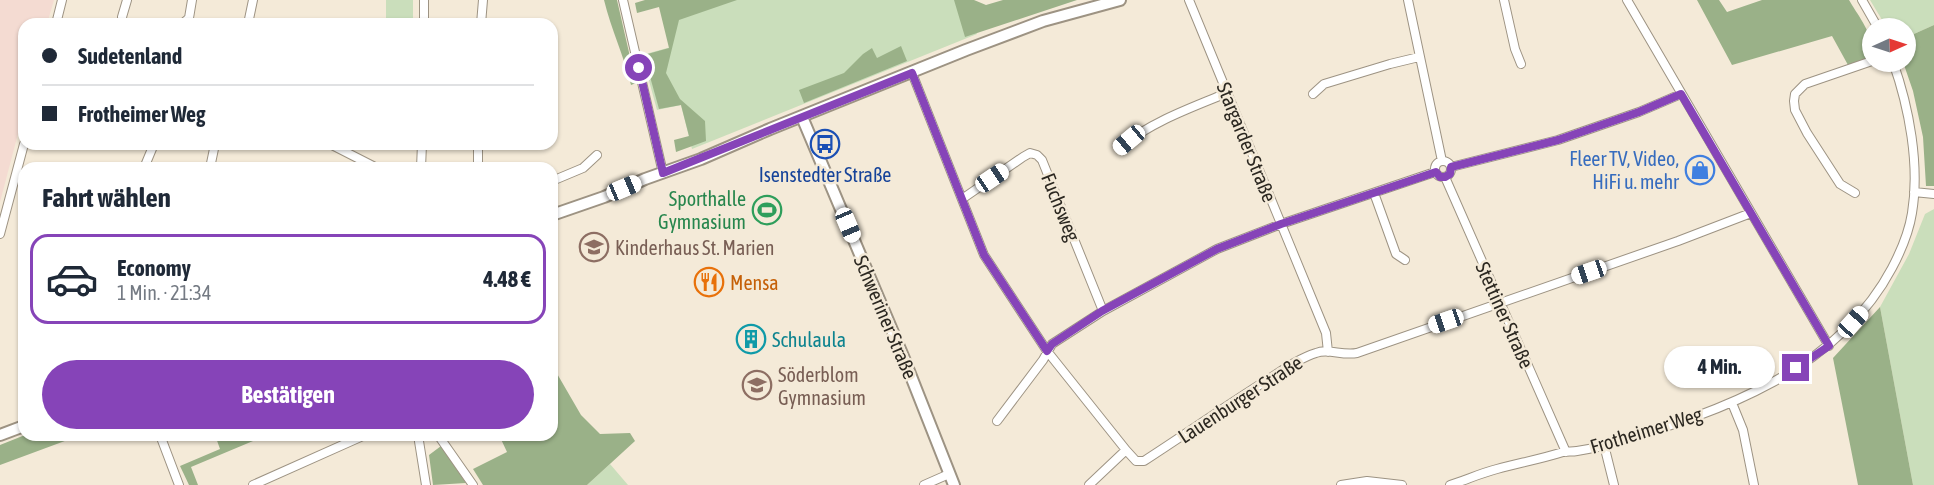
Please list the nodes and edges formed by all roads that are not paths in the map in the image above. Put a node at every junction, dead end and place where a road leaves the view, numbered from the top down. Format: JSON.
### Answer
{"nodes":[{"id":1,"x":62,"y":0,"type":"edge"},
{"id":2,"x":127,"y":0,"type":"edge"},
{"id":3,"x":192,"y":0,"type":"edge"},
{"id":4,"x":253,"y":0,"type":"edge"},
{"id":5,"x":424,"y":0,"type":"edge"},
{"id":6,"x":483,"y":0,"type":"edge"},
{"id":7,"x":623,"y":0,"type":"edge"},
{"id":8,"x":1120,"y":0,"type":"edge"},
{"id":9,"x":1189,"y":0,"type":"edge"},
{"id":10,"x":1408,"y":0,"type":"edge"},
{"id":11,"x":1504,"y":0,"type":"edge"},
{"id":12,"x":1627,"y":0,"type":"edge"},
{"id":13,"x":1862,"y":0,"type":"edge"},
{"id":14,"x":58,"y":18,"type":"edge"},
{"id":15,"x":122,"y":18,"type":"edge"},
{"id":16,"x":189,"y":18,"type":"edge"},
{"id":17,"x":250,"y":18,"type":"edge"},
{"id":18,"x":424,"y":18,"type":"edge"},
{"id":19,"x":482,"y":18,"type":"edge"},
{"id":20,"x":1872,"y":18,"type":"edge"},
{"id":21,"x":1419,"y":57,"type":"junction"},
{"id":22,"x":1521,"y":64,"type":"dead end"},
{"id":23,"x":1862,"y":64,"type":"edge"},
{"id":24,"x":1897,"y":72,"type":"edge"},
{"id":25,"x":912,"y":73,"type":"junction"},
{"id":26,"x":1227,"y":93,"type":"junction"},
{"id":27,"x":1313,"y":94,"type":"dead end"},
{"id":28,"x":1681,"y":94,"type":"junction"},
{"id":29,"x":802,"y":117,"type":"junction"},
{"id":30,"x":1119,"y":148,"type":"dead end"},
{"id":31,"x":342,"y":150,"type":"edge"},
{"id":32,"x":597,"y":155,"type":"dead end"},
{"id":33,"x":1442,"y":161,"type":"junction"},
{"id":34,"x":365,"y":162,"type":"edge"},
{"id":35,"x":18,"y":166,"type":"edge"},
{"id":36,"x":1451,"y":167,"type":"junction"},
{"id":37,"x":1436,"y":172,"type":"junction"},
{"id":38,"x":663,"y":173,"type":"junction"},
{"id":39,"x":1445,"y":177,"type":"junction"},
{"id":40,"x":558,"y":178,"type":"edge"},
{"id":41,"x":1914,"y":192,"type":"junction"},
{"id":42,"x":1374,"y":193,"type":"junction"},
{"id":43,"x":1855,"y":194,"type":"dead end"},
{"id":44,"x":1934,"y":194,"type":"edge"},
{"id":45,"x":962,"y":199,"type":"junction"},
{"id":46,"x":558,"y":213,"type":"edge"},
{"id":47,"x":1751,"y":213,"type":"junction"},
{"id":48,"x":1281,"y":224,"type":"junction"},
{"id":49,"x":0,"y":234,"type":"edge"},
{"id":50,"x":1405,"y":260,"type":"dead end"},
{"id":51,"x":1501,"y":302,"type":"junction"},
{"id":52,"x":1102,"y":311,"type":"junction"},
{"id":53,"x":1829,"y":346,"type":"junction"},
{"id":54,"x":1047,"y":351,"type":"junction"},
{"id":55,"x":1328,"y":352,"type":"junction"},
{"id":56,"x":1732,"y":403,"type":"junction"},
{"id":57,"x":997,"y":421,"type":"dead end"},
{"id":58,"x":18,"y":428,"type":"edge"},
{"id":59,"x":0,"y":435,"type":"edge"},
{"id":60,"x":162,"y":441,"type":"edge"},
{"id":61,"x":352,"y":441,"type":"edge"},
{"id":62,"x":419,"y":441,"type":"edge"},
{"id":63,"x":442,"y":441,"type":"edge"},
{"id":64,"x":1604,"y":445,"type":"junction"},
{"id":65,"x":1126,"y":450,"type":"junction"},
{"id":66,"x":1566,"y":452,"type":"junction"},
{"id":67,"x":952,"y":480,"type":"edge"},
{"id":68,"x":1377,"y":483,"type":"edge"},
{"id":69,"x":179,"y":485,"type":"edge"},
{"id":70,"x":253,"y":485,"type":"edge"},
{"id":71,"x":426,"y":485,"type":"edge"},
{"id":72,"x":472,"y":485,"type":"edge"},
{"id":73,"x":924,"y":485,"type":"edge"},
{"id":74,"x":1089,"y":485,"type":"edge"},
{"id":75,"x":1341,"y":485,"type":"edge"},
{"id":76,"x":1402,"y":485,"type":"edge"},
{"id":77,"x":1450,"y":485,"type":"edge"},
{"id":78,"x":1614,"y":485,"type":"edge"},
{"id":79,"x":1754,"y":485,"type":"edge"}],
"edges":[{"from":1,"to":14,"type":"street"},
{"from":2,"to":15,"type":"street"},
{"from":3,"to":16,"type":"street"},
{"from":4,"to":17,"type":"street"},
{"from":5,"to":18,"type":"street"},
{"from":6,"to":19,"type":"street"},
{"from":7,"to":38,"type":"street"},
{"from":8,"to":25,"type":"street"},
{"from":9,"to":26,"type":"street","name":"Stargarder Straße"},
{"from":10,"to":21,"type":"street"},
{"from":11,"to":22,"type":"street"},
{"from":12,"to":28,"type":"street"},
{"from":13,"to":20,"type":"street"},
{"from":21,"to":27,"type":"street"},
{"from":21,"to":33,"type":"street"},
{"from":23,"to":43,"type":"street"},
{"from":24,"to":41,"type":"street","name":"Frotheimer Weg"},
{"from":25,"to":29,"type":"street"},
{"from":25,"to":45,"type":"street"},
{"from":26,"to":30,"type":"street"},
{"from":26,"to":48,"type":"street","name":"Stargarder Straße"},
{"from":28,"to":36,"type":"street"},
{"from":28,"to":47,"type":"street"},
{"from":29,"to":38,"type":"street"},
{"from":29,"to":67,"type":"street","name":"Schweriner Straße"},
{"from":31,"to":34,"type":"street"},
{"from":32,"to":40,"type":"street"},
{"from":33,"to":36,"type":"street"},
{"from":33,"to":37,"type":"street"},
{"from":35,"to":49,"type":"street"},
{"from":36,"to":39,"type":"street"},
{"from":37,"to":39,"type":"street"},
{"from":37,"to":42,"type":"street"},
{"from":38,"to":46,"type":"street"},
{"from":39,"to":51,"type":"street","name":"Stettiner Straße"},
{"from":41,"to":44,"type":"street"},
{"from":41,"to":53,"type":"street","name":"Frotheimer Weg"},
{"from":42,"to":48,"type":"street"},
{"from":42,"to":50,"type":"street"},
{"from":45,"to":52,"type":"street","name":"Fuchsweg"},
{"from":45,"to":54,"type":"street"},
{"from":47,"to":51,"type":"street","name":"Lauenburger Straße"},
{"from":47,"to":53,"type":"street"},
{"from":48,"to":52,"type":"street"},
{"from":48,"to":55,"type":"street","name":"Stargarder Straße"},
{"from":51,"to":55,"type":"street","name":"Lauenburger Straße"},
{"from":51,"to":66,"type":"street","name":"Stettiner Straße"},
{"from":52,"to":54,"type":"street"},
{"from":53,"to":56,"type":"street","name":"Frotheimer Weg"},
{"from":54,"to":57,"type":"street"},
{"from":54,"to":65,"type":"street"},
{"from":55,"to":65,"type":"street","name":"Lauenburger Straße"},
{"from":56,"to":64,"type":"street","name":"Frotheimer Weg"},
{"from":56,"to":79,"type":"street"},
{"from":58,"to":59,"type":"street"},
{"from":60,"to":69,"type":"street"},
{"from":61,"to":70,"type":"street"},
{"from":62,"to":71,"type":"street"},
{"from":63,"to":72,"type":"street"},
{"from":64,"to":66,"type":"street","name":"Frotheimer Weg"},
{"from":64,"to":78,"type":"street"},
{"from":65,"to":74,"type":"street"},
{"from":66,"to":77,"type":"street","name":"Frotheimer Weg"},
{"from":67,"to":73,"type":"street"},
{"from":68,"to":75,"type":"street"},
{"from":68,"to":76,"type":"street"}]}
